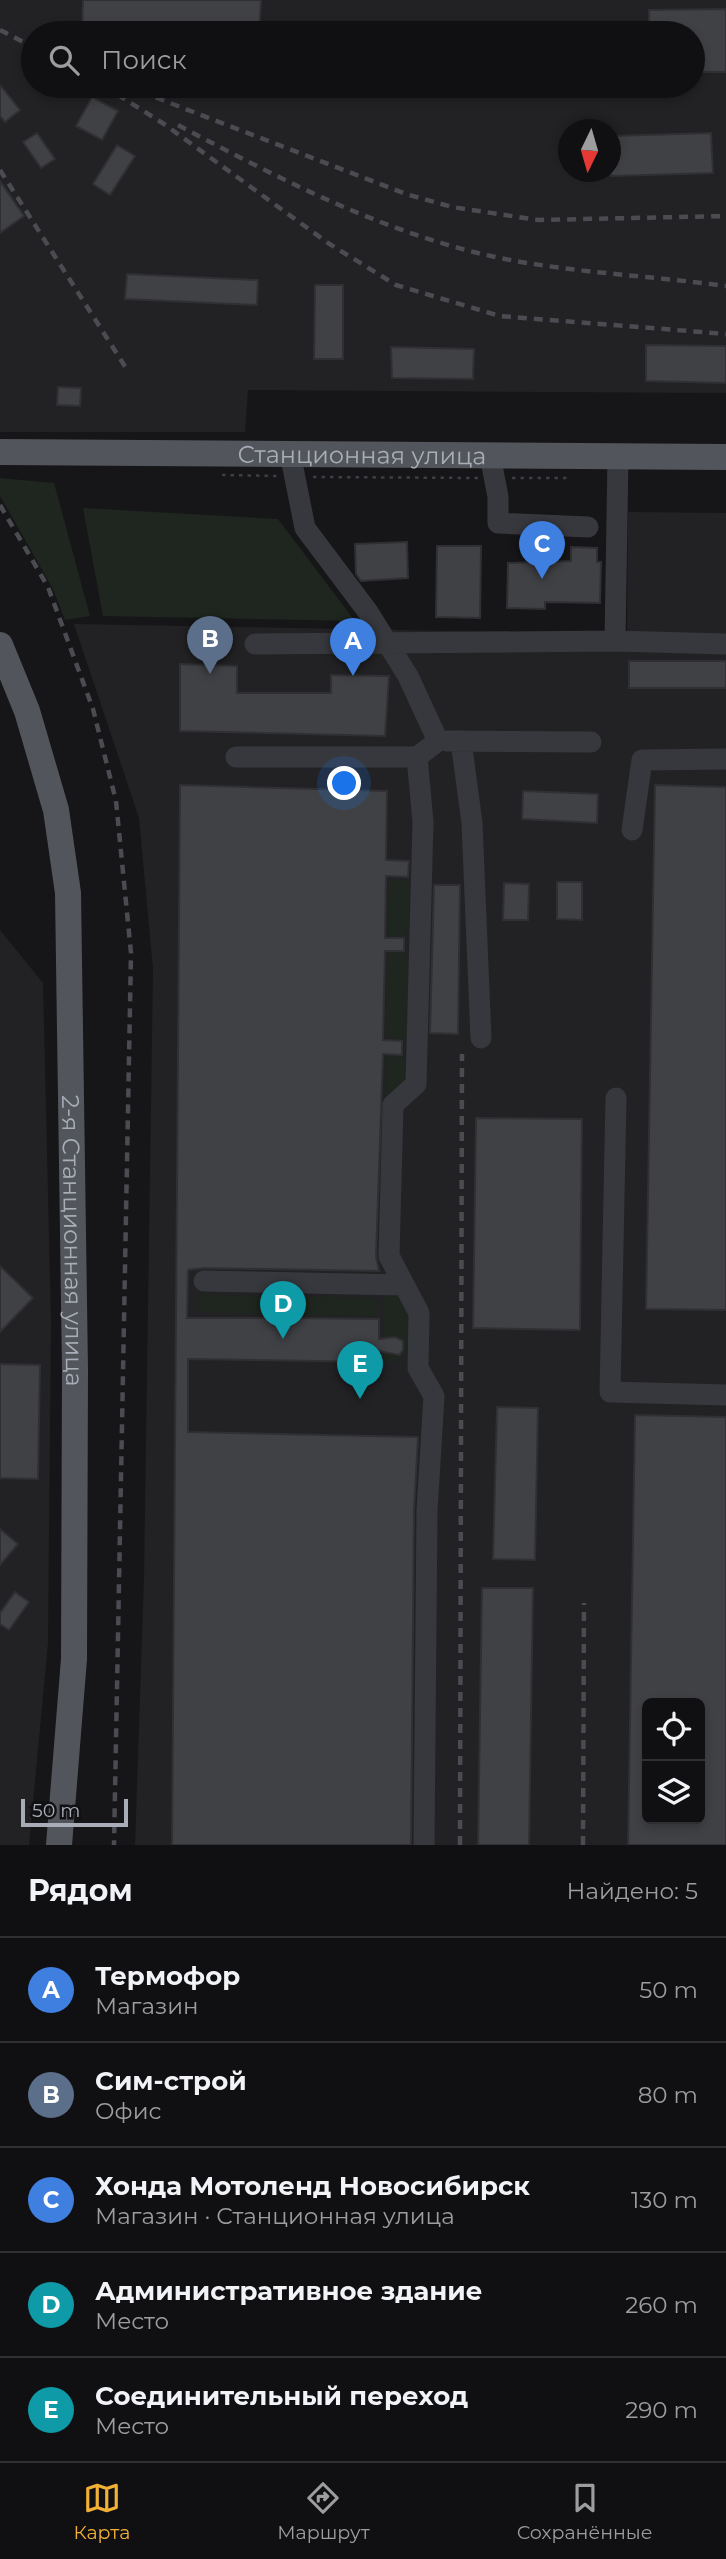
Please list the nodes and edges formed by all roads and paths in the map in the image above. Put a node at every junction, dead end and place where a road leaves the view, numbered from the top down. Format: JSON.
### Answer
{"nodes":[{"id":1,"x":0,"y":452,"type":"edge"},
{"id":2,"x":290,"y":453,"type":"junction"},
{"id":3,"x":490,"y":455,"type":"junction"},
{"id":4,"x":618,"y":456,"type":"junction"},
{"id":5,"x":726,"y":457,"type":"edge"},
{"id":6,"x":588,"y":527,"type":"dead end"},
{"id":7,"x":615,"y":640,"type":"junction"},
{"id":8,"x":385,"y":642,"type":"junction"},
{"id":9,"x":255,"y":644,"type":"dead end"},
{"id":10,"x":726,"y":644,"type":"edge"},
{"id":11,"x":0,"y":645,"type":"edge"},
{"id":12,"x":438,"y":741,"type":"junction"},
{"id":13,"x":461,"y":741,"type":"junction"},
{"id":14,"x":591,"y":742,"type":"dead end"},
{"id":15,"x":236,"y":757,"type":"dead end"},
{"id":16,"x":417,"y":757,"type":"junction"},
{"id":17,"x":726,"y":760,"type":"edge"},
{"id":18,"x":632,"y":830,"type":"dead end"},
{"id":19,"x":481,"y":1038,"type":"dead end"},
{"id":20,"x":616,"y":1098,"type":"dead end"},
{"id":21,"x":204,"y":1281,"type":"dead end"},
{"id":22,"x":404,"y":1285,"type":"junction"},
{"id":23,"x":726,"y":1395,"type":"edge"},
{"id":24,"x":59,"y":1845,"type":"edge"},
{"id":25,"x":424,"y":1845,"type":"edge"}],
"edges":[{"from":1,"to":2,"type":"main road","name":"Станционная улица"},
{"from":2,"to":3,"type":"main road","name":"Станционная улица"},
{"from":2,"to":8,"type":"lane"},
{"from":3,"to":4,"type":"main road","name":"Станционная улица"},
{"from":3,"to":6,"type":"lane"},
{"from":4,"to":5,"type":"main road","name":"Станционная улица"},
{"from":4,"to":7,"type":"lane"},
{"from":7,"to":8,"type":"lane"},
{"from":7,"to":10,"type":"lane"},
{"from":8,"to":9,"type":"lane"},
{"from":8,"to":12,"type":"lane"},
{"from":11,"to":24,"type":"main road","name":"2-я Станционная улица"},
{"from":12,"to":13,"type":"lane"},
{"from":12,"to":16,"type":"lane"},
{"from":13,"to":14,"type":"lane"},
{"from":13,"to":19,"type":"lane"},
{"from":15,"to":16,"type":"lane"},
{"from":16,"to":22,"type":"lane"},
{"from":17,"to":18,"type":"lane"},
{"from":20,"to":23,"type":"lane"},
{"from":21,"to":22,"type":"lane"},
{"from":22,"to":25,"type":"lane"}]}
